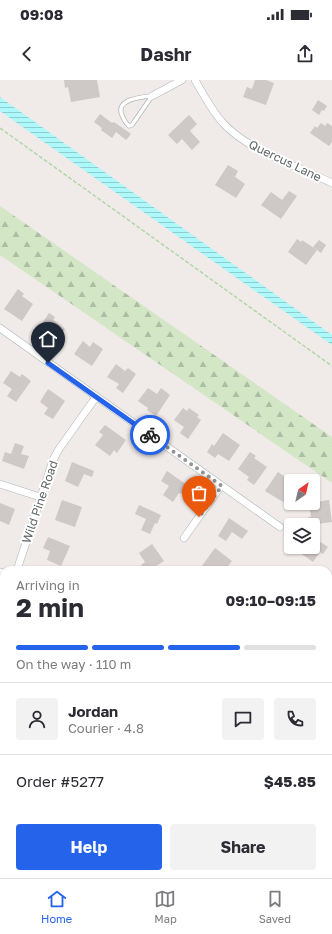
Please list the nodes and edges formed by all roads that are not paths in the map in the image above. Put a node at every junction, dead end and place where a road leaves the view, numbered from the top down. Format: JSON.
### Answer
{"nodes":[{"id":1,"x":182,"y":80,"type":"edge"},
{"id":2,"x":195,"y":80,"type":"edge"},
{"id":3,"x":152,"y":96,"type":"junction"},
{"id":4,"x":332,"y":183,"type":"edge"},
{"id":5,"x":0,"y":328,"type":"edge"},
{"id":6,"x":96,"y":397,"type":"junction"},
{"id":7,"x":0,"y":484,"type":"edge"},
{"id":8,"x":222,"y":486,"type":"junction"},
{"id":9,"x":40,"y":497,"type":"junction"},
{"id":10,"x":280,"y":527,"type":"dead end"},
{"id":11,"x":184,"y":538,"type":"dead end"},
{"id":12,"x":18,"y":566,"type":"edge"}],
"edges":[{"from":1,"to":3,"type":"street"},
{"from":2,"to":4,"type":"street","name":"Quercus Lane"},
{"from":3,"to":3,"type":"lane"},
{"from":5,"to":6,"type":"street"},
{"from":6,"to":8,"type":"street"},
{"from":6,"to":9,"type":"street","name":"Wild Pine Road"},
{"from":7,"to":9,"type":"street"},
{"from":8,"to":10,"type":"street"},
{"from":8,"to":11,"type":"street"},
{"from":9,"to":12,"type":"street","name":"Wild Pine Road"}]}
